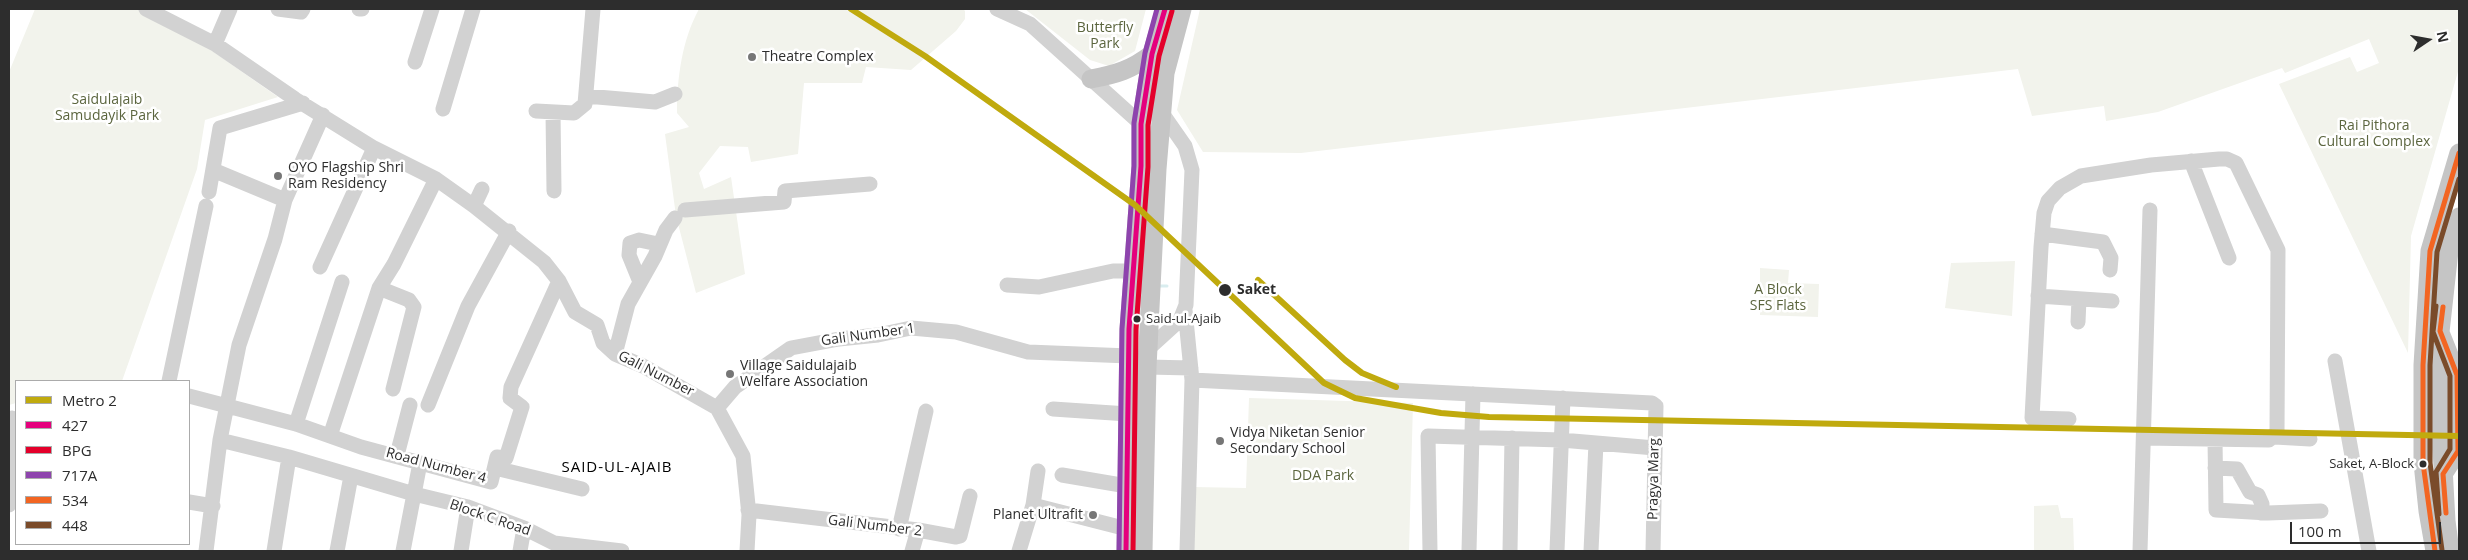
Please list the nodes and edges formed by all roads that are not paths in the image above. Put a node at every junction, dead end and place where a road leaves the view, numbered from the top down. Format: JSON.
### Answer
{"nodes":[{"id":1,"x":146,"y":9,"type":"edge"},
{"id":2,"x":230,"y":9,"type":"edge"},
{"id":3,"x":278,"y":9,"type":"edge"},
{"id":4,"x":303,"y":9,"type":"edge"},
{"id":5,"x":432,"y":9,"type":"edge"},
{"id":6,"x":473,"y":9,"type":"edge"},
{"id":7,"x":593,"y":9,"type":"edge"},
{"id":8,"x":997,"y":9,"type":"edge"},
{"id":9,"x":1164,"y":9,"type":"edge"},
{"id":10,"x":1182,"y":9,"type":"edge"},
{"id":11,"x":215,"y":44,"type":"junction"},
{"id":12,"x":1152,"y":54,"type":"junction"},
{"id":13,"x":415,"y":62,"type":"dead end"},
{"id":14,"x":1091,"y":79,"type":"junction"},
{"id":15,"x":675,"y":94,"type":"dead end"},
{"id":16,"x":586,"y":96,"type":"junction"},
{"id":17,"x":303,"y":104,"type":"junction"},
{"id":18,"x":443,"y":108,"type":"dead end"},
{"id":19,"x":536,"y":111,"type":"dead end"},
{"id":20,"x":553,"y":112,"type":"junction"},
{"id":21,"x":1162,"y":112,"type":"junction"},
{"id":22,"x":322,"y":115,"type":"junction"},
{"id":23,"x":1141,"y":124,"type":"junction"},
{"id":24,"x":374,"y":148,"type":"junction"},
{"id":25,"x":2459,"y":153,"type":"edge"},
{"id":26,"x":2191,"y":161,"type":"junction"},
{"id":27,"x":213,"y":170,"type":"junction"},
{"id":28,"x":436,"y":179,"type":"junction"},
{"id":29,"x":870,"y":184,"type":"dead end"},
{"id":30,"x":482,"y":189,"type":"dead end"},
{"id":31,"x":554,"y":191,"type":"dead end"},
{"id":32,"x":285,"y":200,"type":"junction"},
{"id":33,"x":474,"y":206,"type":"junction"},
{"id":34,"x":2150,"y":210,"type":"dead end"},
{"id":35,"x":2459,"y":217,"type":"edge"},
{"id":36,"x":509,"y":231,"type":"junction"},
{"id":37,"x":2042,"y":234,"type":"junction"},
{"id":38,"x":658,"y":244,"type":"junction"},
{"id":39,"x":2230,"y":258,"type":"dead end"},
{"id":40,"x":320,"y":267,"type":"dead end"},
{"id":41,"x":2110,"y":270,"type":"dead end"},
{"id":42,"x":1132,"y":271,"type":"junction"},
{"id":43,"x":559,"y":281,"type":"junction"},
{"id":44,"x":342,"y":282,"type":"dead end"},
{"id":45,"x":640,"y":282,"type":"junction"},
{"id":46,"x":1007,"y":284,"type":"dead end"},
{"id":47,"x":379,"y":288,"type":"junction"},
{"id":48,"x":2038,"y":296,"type":"junction"},
{"id":49,"x":2079,"y":299,"type":"junction"},
{"id":50,"x":2112,"y":301,"type":"dead end"},
{"id":51,"x":1186,"y":310,"type":"junction"},
{"id":52,"x":2078,"y":322,"type":"dead end"},
{"id":53,"x":2440,"y":331,"type":"junction"},
{"id":54,"x":615,"y":354,"type":"junction"},
{"id":55,"x":1129,"y":356,"type":"junction"},
{"id":56,"x":1147,"y":358,"type":"junction"},
{"id":57,"x":2335,"y":361,"type":"dead end"},
{"id":58,"x":1192,"y":374,"type":"junction"},
{"id":59,"x":2458,"y":375,"type":"edge"},
{"id":60,"x":169,"y":380,"type":"edge"},
{"id":61,"x":393,"y":389,"type":"dead end"},
{"id":62,"x":1473,"y":394,"type":"junction"},
{"id":63,"x":190,"y":396,"type":"edge"},
{"id":64,"x":1563,"y":398,"type":"junction"},
{"id":65,"x":410,"y":404,"type":"dead end"},
{"id":66,"x":428,"y":405,"type":"dead end"},
{"id":67,"x":226,"y":407,"type":"junction"},
{"id":68,"x":717,"y":408,"type":"junction"},
{"id":69,"x":1053,"y":409,"type":"dead end"},
{"id":70,"x":926,"y":410,"type":"dead end"},
{"id":71,"x":1128,"y":414,"type":"junction"},
{"id":72,"x":12,"y":418,"type":"edge"},
{"id":73,"x":2069,"y":419,"type":"dead end"},
{"id":74,"x":296,"y":424,"type":"junction"},
{"id":75,"x":330,"y":436,"type":"junction"},
{"id":76,"x":1471,"y":437,"type":"junction"},
{"id":77,"x":2274,"y":437,"type":"junction"},
{"id":78,"x":1512,"y":438,"type":"junction"},
{"id":79,"x":2144,"y":438,"type":"junction"},
{"id":80,"x":2215,"y":439,"type":"junction"},
{"id":81,"x":220,"y":440,"type":"junction"},
{"id":82,"x":1561,"y":440,"type":"junction"},
{"id":83,"x":2310,"y":440,"type":"dead end"},
{"id":84,"x":1596,"y":443,"type":"junction"},
{"id":85,"x":1655,"y":448,"type":"junction"},
{"id":86,"x":397,"y":456,"type":"junction"},
{"id":87,"x":289,"y":457,"type":"junction"},
{"id":88,"x":420,"y":463,"type":"junction"},
{"id":89,"x":495,"y":468,"type":"junction"},
{"id":90,"x":2215,"y":468,"type":"junction"},
{"id":91,"x":1038,"y":471,"type":"dead end"},
{"id":92,"x":2443,"y":474,"type":"junction"},
{"id":93,"x":1062,"y":475,"type":"dead end"},
{"id":94,"x":351,"y":476,"type":"junction"},
{"id":95,"x":1127,"y":486,"type":"junction"},
{"id":96,"x":582,"y":489,"type":"dead end"},
{"id":97,"x":414,"y":494,"type":"junction"},
{"id":98,"x":9,"y":495,"type":"edge"},
{"id":99,"x":970,"y":496,"type":"dead end"},
{"id":100,"x":190,"y":502,"type":"edge"},
{"id":101,"x":9,"y":505,"type":"edge"},
{"id":102,"x":1033,"y":505,"type":"junction"},
{"id":103,"x":214,"y":506,"type":"junction"},
{"id":104,"x":468,"y":508,"type":"junction"},
{"id":105,"x":748,"y":510,"type":"junction"},
{"id":106,"x":2321,"y":511,"type":"dead end"},
{"id":107,"x":2261,"y":513,"type":"junction"},
{"id":108,"x":524,"y":528,"type":"junction"},
{"id":109,"x":899,"y":529,"type":"junction"},
{"id":110,"x":918,"y":530,"type":"junction"},
{"id":111,"x":1138,"y":538,"type":"edge"},
{"id":112,"x":553,"y":547,"type":"edge"},
{"id":113,"x":206,"y":551,"type":"edge"},
{"id":114,"x":274,"y":551,"type":"edge"},
{"id":115,"x":337,"y":551,"type":"edge"},
{"id":116,"x":403,"y":551,"type":"edge"},
{"id":117,"x":461,"y":551,"type":"edge"},
{"id":118,"x":520,"y":551,"type":"edge"},
{"id":119,"x":622,"y":551,"type":"edge"},
{"id":120,"x":747,"y":551,"type":"edge"},
{"id":121,"x":912,"y":551,"type":"edge"},
{"id":122,"x":1019,"y":551,"type":"edge"},
{"id":123,"x":1126,"y":551,"type":"edge"},
{"id":124,"x":1188,"y":551,"type":"edge"},
{"id":125,"x":1430,"y":551,"type":"edge"},
{"id":126,"x":1469,"y":551,"type":"edge"},
{"id":127,"x":1510,"y":551,"type":"edge"},
{"id":128,"x":1557,"y":551,"type":"edge"},
{"id":129,"x":1591,"y":551,"type":"edge"},
{"id":130,"x":1653,"y":551,"type":"edge"},
{"id":131,"x":2140,"y":551,"type":"edge"},
{"id":132,"x":2369,"y":551,"type":"edge"},
{"id":133,"x":2435,"y":551,"type":"edge"},
{"id":134,"x":2450,"y":551,"type":"edge"}],
"edges":[{"from":1,"to":11,"type":"street","name":"Gali Number"},
{"from":2,"to":11,"type":"street"},
{"from":3,"to":4,"type":"street"},
{"from":5,"to":13,"type":"street"},
{"from":6,"to":18,"type":"street"},
{"from":7,"to":16,"type":"street"},
{"from":8,"to":14,"type":"street"},
{"from":9,"to":12,"type":"main road"},
{"from":10,"to":21,"type":"main road"},
{"from":11,"to":17,"type":"street","name":"Gali Number"},
{"from":12,"to":14,"type":"main road"},
{"from":12,"to":23,"type":"main road"},
{"from":14,"to":23,"type":"street"},
{"from":15,"to":16,"type":"street"},
{"from":16,"to":20,"type":"street"},
{"from":17,"to":22,"type":"street","name":"Gali Number"},
{"from":17,"to":27,"type":"street"},
{"from":19,"to":20,"type":"street"},
{"from":20,"to":31,"type":"street"},
{"from":21,"to":51,"type":"street"},
{"from":21,"to":56,"type":"main road"},
{"from":22,"to":24,"type":"street","name":"Gali Number"},
{"from":22,"to":32,"type":"street"},
{"from":23,"to":42,"type":"main road"},
{"from":24,"to":28,"type":"street","name":"Gali Number"},
{"from":24,"to":40,"type":"street"},
{"from":25,"to":133,"type":"main road"},
{"from":26,"to":37,"type":"street"},
{"from":26,"to":39,"type":"street"},
{"from":26,"to":77,"type":"street"},
{"from":27,"to":32,"type":"street"},
{"from":27,"to":60,"type":"street"},
{"from":28,"to":33,"type":"street","name":"Gali Number"},
{"from":28,"to":47,"type":"street"},
{"from":29,"to":38,"type":"street"},
{"from":30,"to":33,"type":"street"},
{"from":32,"to":67,"type":"street"},
{"from":33,"to":36,"type":"street","name":"Gali Number"},
{"from":34,"to":79,"type":"street"},
{"from":35,"to":53,"type":"main road"},
{"from":36,"to":43,"type":"street","name":"Gali Number"},
{"from":36,"to":66,"type":"street"},
{"from":37,"to":41,"type":"street"},
{"from":37,"to":48,"type":"street"},
{"from":38,"to":45,"type":"street"},
{"from":38,"to":45,"type":"street"},
{"from":42,"to":46,"type":"street"},
{"from":42,"to":55,"type":"main road"},
{"from":43,"to":54,"type":"street","name":"Gali Number"},
{"from":43,"to":89,"type":"street","name":"Road Number 4"},
{"from":44,"to":74,"type":"street"},
{"from":45,"to":54,"type":"street"},
{"from":47,"to":61,"type":"street"},
{"from":47,"to":75,"type":"street"},
{"from":48,"to":49,"type":"street"},
{"from":48,"to":73,"type":"street"},
{"from":49,"to":50,"type":"street"},
{"from":49,"to":52,"type":"street"},
{"from":51,"to":56,"type":"street"},
{"from":51,"to":58,"type":"street"},
{"from":53,"to":59,"type":"main road"},
{"from":53,"to":92,"type":"main road"},
{"from":54,"to":68,"type":"street","name":"Gali Number"},
{"from":55,"to":68,"type":"street","name":"Gali Number 1"},
{"from":55,"to":71,"type":"main road"},
{"from":56,"to":58,"type":"street"},
{"from":56,"to":111,"type":"main road"},
{"from":57,"to":132,"type":"street"},
{"from":58,"to":62,"type":"street"},
{"from":58,"to":124,"type":"street"},
{"from":59,"to":92,"type":"main road"},
{"from":62,"to":64,"type":"street"},
{"from":62,"to":76,"type":"street"},
{"from":63,"to":67,"type":"street","name":"Road Number 4"},
{"from":64,"to":82,"type":"street"},
{"from":64,"to":85,"type":"street","name":"Pragya Marg"},
{"from":65,"to":86,"type":"street"},
{"from":67,"to":74,"type":"street","name":"Road Number 4"},
{"from":67,"to":81,"type":"street"},
{"from":68,"to":105,"type":"street"},
{"from":69,"to":71,"type":"street"},
{"from":70,"to":109,"type":"street"},
{"from":71,"to":95,"type":"main road"},
{"from":72,"to":98,"type":"street"},
{"from":74,"to":75,"type":"street","name":"Road Number 4"},
{"from":75,"to":86,"type":"street","name":"Road Number 4"},
{"from":76,"to":78,"type":"street"},
{"from":76,"to":125,"type":"street"},
{"from":76,"to":126,"type":"street"},
{"from":77,"to":80,"type":"street"},
{"from":77,"to":83,"type":"street"},
{"from":78,"to":82,"type":"street"},
{"from":78,"to":127,"type":"street"},
{"from":79,"to":80,"type":"street"},
{"from":79,"to":131,"type":"street"},
{"from":80,"to":90,"type":"street"},
{"from":81,"to":87,"type":"street","name":"Block C Road"},
{"from":81,"to":103,"type":"street"},
{"from":82,"to":84,"type":"street"},
{"from":82,"to":128,"type":"street"},
{"from":84,"to":85,"type":"street"},
{"from":84,"to":129,"type":"street"},
{"from":85,"to":130,"type":"street","name":"Pragya Marg"},
{"from":86,"to":88,"type":"street","name":"Road Number 4"},
{"from":87,"to":94,"type":"street","name":"Block C Road"},
{"from":87,"to":114,"type":"street"},
{"from":88,"to":89,"type":"street","name":"Road Number 4"},
{"from":88,"to":97,"type":"street"},
{"from":89,"to":96,"type":"street"},
{"from":90,"to":107,"type":"street"},
{"from":90,"to":107,"type":"street"},
{"from":91,"to":102,"type":"street"},
{"from":92,"to":134,"type":"main road"},
{"from":93,"to":95,"type":"street"},
{"from":94,"to":97,"type":"street","name":"Block C Road"},
{"from":94,"to":115,"type":"street"},
{"from":95,"to":111,"type":"main road"},
{"from":97,"to":104,"type":"street","name":"Block C Road"},
{"from":97,"to":116,"type":"street"},
{"from":98,"to":101,"type":"street"},
{"from":99,"to":110,"type":"street","name":"Gali Number 2"},
{"from":100,"to":103,"type":"street"},
{"from":102,"to":111,"type":"street"},
{"from":102,"to":122,"type":"street"},
{"from":103,"to":113,"type":"street"},
{"from":104,"to":108,"type":"street","name":"Block C Road"},
{"from":104,"to":117,"type":"street"},
{"from":105,"to":109,"type":"street","name":"Gali Number 2"},
{"from":105,"to":120,"type":"street"},
{"from":106,"to":107,"type":"street"},
{"from":108,"to":112,"type":"street","name":"Block C Road"},
{"from":108,"to":118,"type":"street"},
{"from":109,"to":110,"type":"street","name":"Gali Number 2"},
{"from":110,"to":121,"type":"street"},
{"from":111,"to":123,"type":"main road"},
{"from":112,"to":119,"type":"street","name":"Block C Road"}]}
